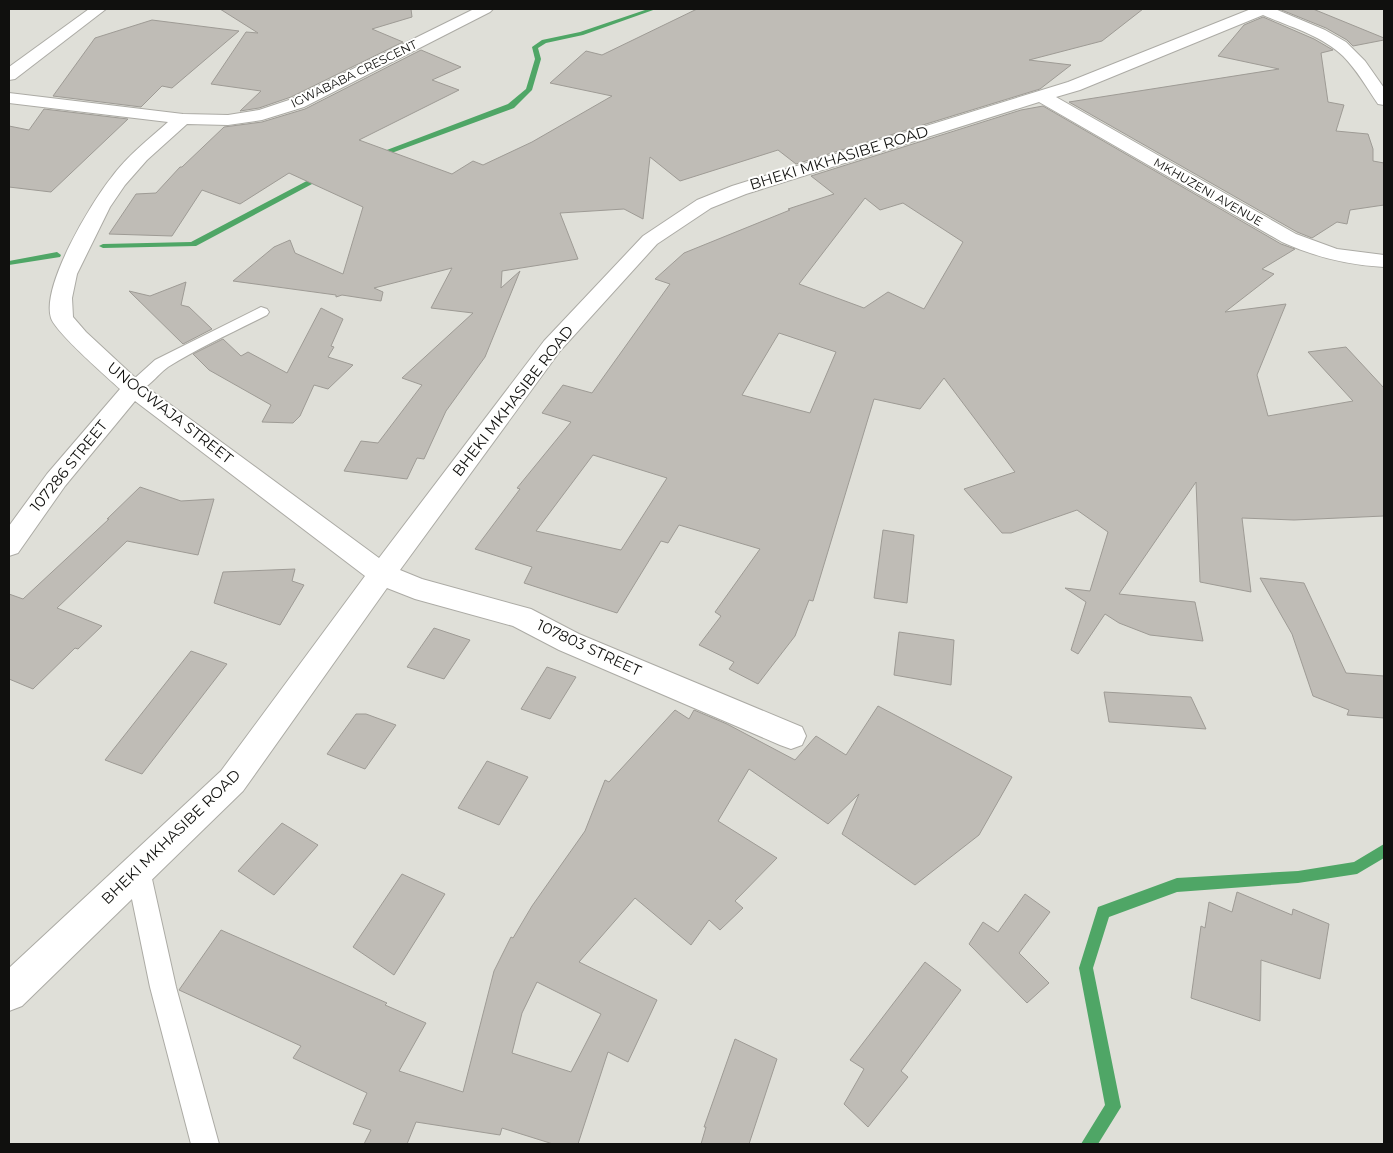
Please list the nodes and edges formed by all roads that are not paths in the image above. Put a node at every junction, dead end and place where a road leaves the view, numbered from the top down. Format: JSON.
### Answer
{"nodes":[{"id":1,"x":98,"y":9,"type":"edge"},
{"id":2,"x":485,"y":9,"type":"edge"},
{"id":3,"x":1263,"y":9,"type":"edge"},
{"id":4,"x":9,"y":75,"type":"edge"},
{"id":5,"x":1041,"y":96,"type":"junction"},
{"id":6,"x":9,"y":98,"type":"edge"},
{"id":7,"x":1384,"y":100,"type":"edge"},
{"id":8,"x":183,"y":119,"type":"junction"},
{"id":9,"x":1384,"y":261,"type":"edge"},
{"id":10,"x":261,"y":312,"type":"dead end"},
{"id":11,"x":133,"y":388,"type":"junction"},
{"id":12,"x":9,"y":546,"type":"edge"},
{"id":13,"x":382,"y":574,"type":"junction"},
{"id":14,"x":791,"y":736,"type":"dead end"},
{"id":15,"x":138,"y":870,"type":"junction"},
{"id":16,"x":9,"y":993,"type":"edge"},
{"id":17,"x":205,"y":1144,"type":"edge"}],
"edges":[{"from":1,"to":4,"type":"street"},
{"from":2,"to":8,"type":"street","name":"IGWABABA CRESCENT"},
{"from":3,"to":5,"type":"street","name":"BHEKI MKHASIBE ROAD"},
{"from":3,"to":7,"type":"street"},
{"from":5,"to":9,"type":"street","name":"MKHUZENI AVENUE"},
{"from":5,"to":13,"type":"street","name":"BHEKI MKHASIBE ROAD"},
{"from":6,"to":8,"type":"street","name":"IGWABABA CRESCENT"},
{"from":8,"to":11,"type":"street","name":"UNOGWAJA STREET"},
{"from":10,"to":11,"type":"lane"},
{"from":11,"to":12,"type":"street","name":"107286 STREET"},
{"from":11,"to":13,"type":"street","name":"UNOGWAJA STREET"},
{"from":13,"to":14,"type":"street","name":"107803 STREET"},
{"from":13,"to":15,"type":"street","name":"BHEKI MKHASIBE ROAD"},
{"from":15,"to":16,"type":"street","name":"BHEKI MKHASIBE ROAD"},
{"from":15,"to":17,"type":"lane"}]}
